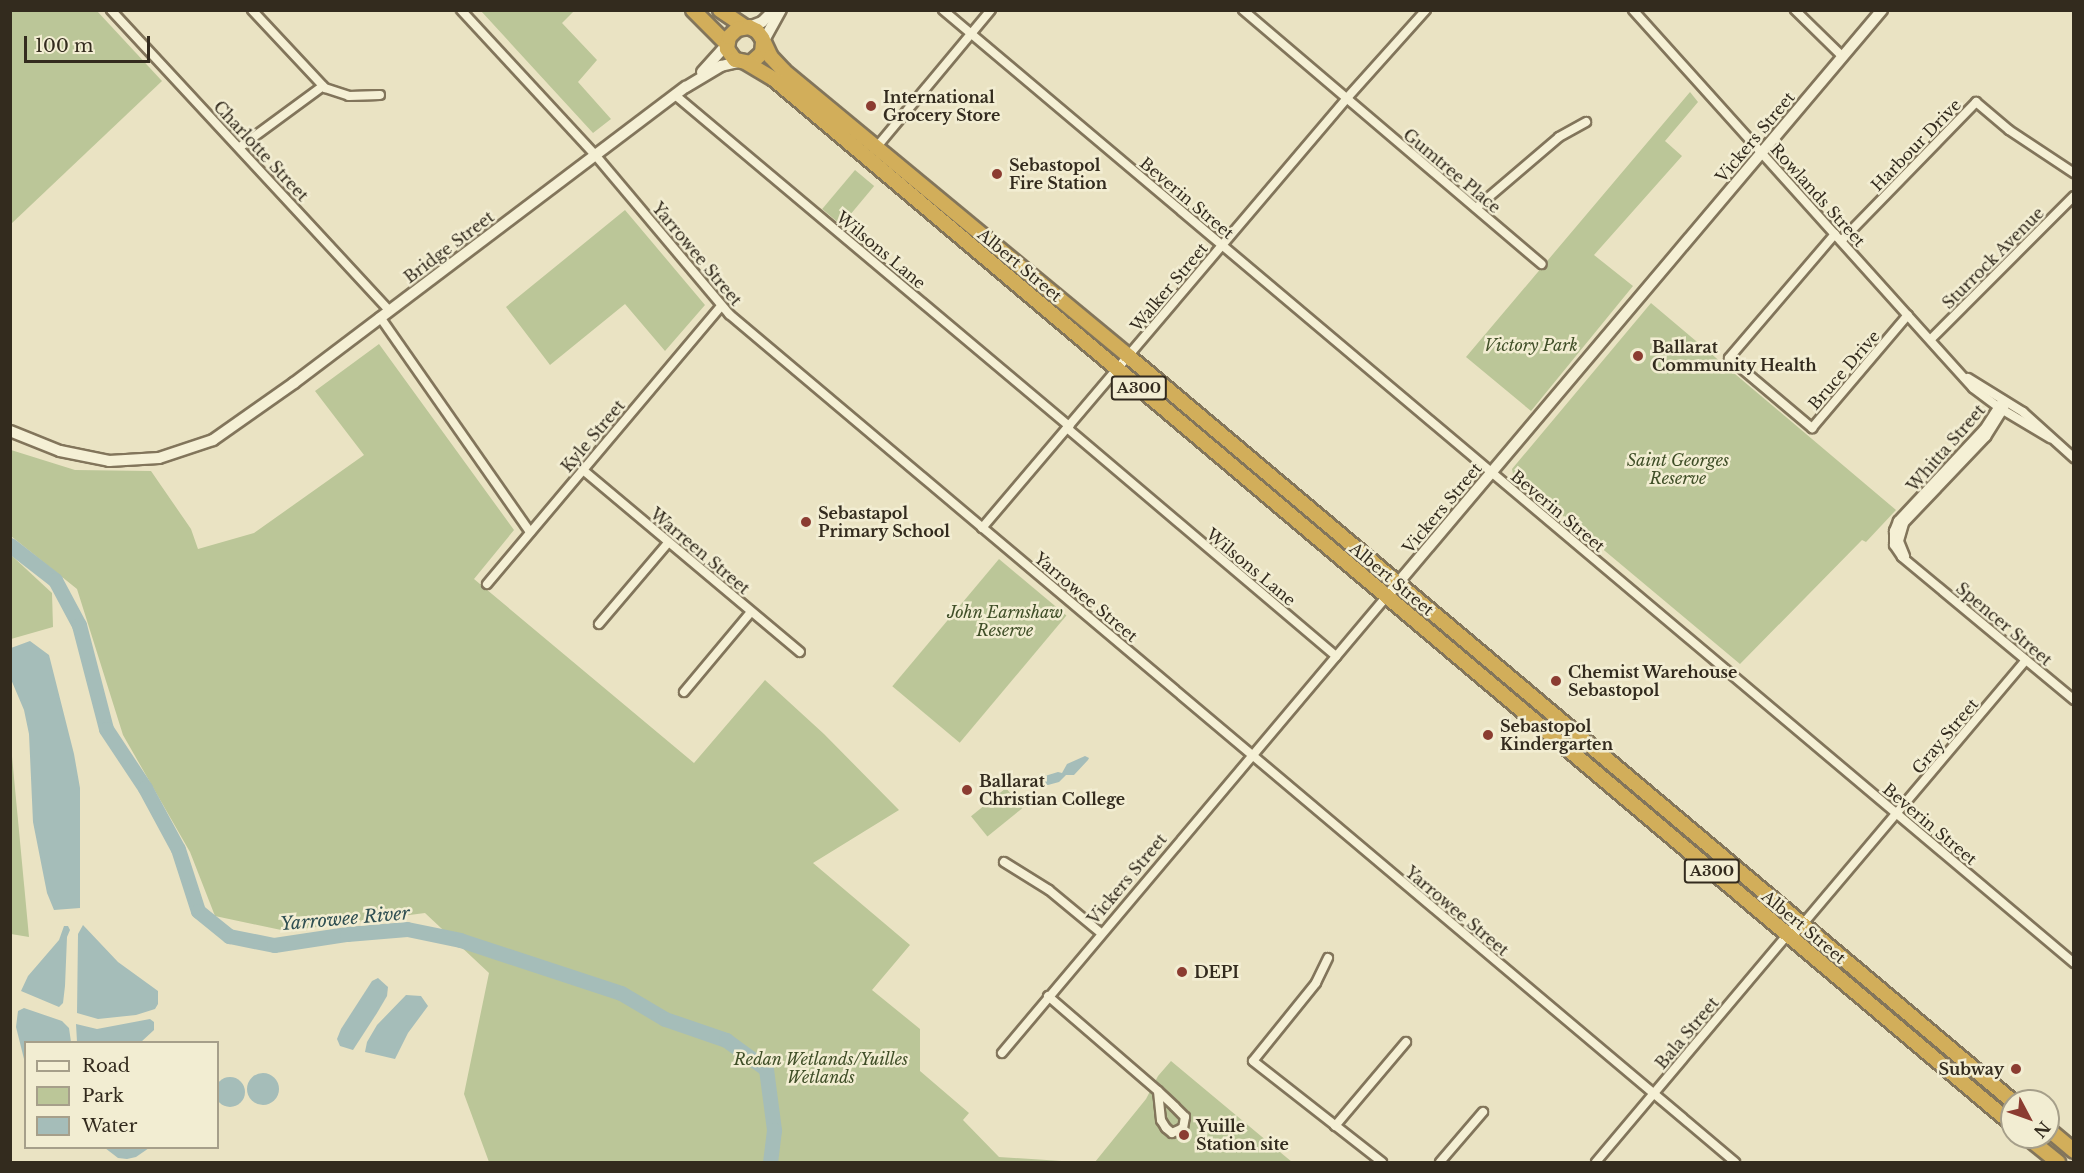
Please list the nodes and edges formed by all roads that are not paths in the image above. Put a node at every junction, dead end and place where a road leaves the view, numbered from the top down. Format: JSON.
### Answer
{"nodes":[{"id":1,"x":111,"y":10,"type":"edge"},
{"id":2,"x":252,"y":10,"type":"edge"},
{"id":3,"x":462,"y":10,"type":"edge"},
{"id":4,"x":693,"y":10,"type":"edge"},
{"id":5,"x":720,"y":10,"type":"edge"},
{"id":6,"x":774,"y":10,"type":"edge"},
{"id":7,"x":781,"y":10,"type":"edge"},
{"id":8,"x":943,"y":10,"type":"edge"},
{"id":9,"x":991,"y":10,"type":"edge"},
{"id":10,"x":1243,"y":10,"type":"edge"},
{"id":11,"x":1426,"y":10,"type":"edge"},
{"id":12,"x":1634,"y":10,"type":"edge"},
{"id":13,"x":1795,"y":10,"type":"edge"},
{"id":14,"x":1882,"y":10,"type":"edge"},
{"id":15,"x":747,"y":27,"type":"junction"},
{"id":16,"x":971,"y":34,"type":"junction"},
{"id":17,"x":764,"y":42,"type":"junction"},
{"id":18,"x":727,"y":44,"type":"junction"},
{"id":19,"x":1843,"y":57,"type":"junction"},
{"id":20,"x":743,"y":63,"type":"junction"},
{"id":21,"x":322,"y":86,"type":"junction"},
{"id":22,"x":686,"y":87,"type":"junction"},
{"id":23,"x":380,"y":95,"type":"dead end"},
{"id":24,"x":675,"y":95,"type":"junction"},
{"id":25,"x":1347,"y":98,"type":"junction"},
{"id":26,"x":1586,"y":122,"type":"dead end"},
{"id":27,"x":240,"y":147,"type":"junction"},
{"id":28,"x":875,"y":149,"type":"junction"},
{"id":29,"x":1762,"y":152,"type":"junction"},
{"id":30,"x":596,"y":156,"type":"junction"},
{"id":31,"x":2073,"y":173,"type":"edge"},
{"id":32,"x":2073,"y":196,"type":"edge"},
{"id":33,"x":1476,"y":208,"type":"junction"},
{"id":34,"x":1835,"y":234,"type":"junction"},
{"id":35,"x":1841,"y":241,"type":"junction"},
{"id":36,"x":1221,"y":246,"type":"junction"},
{"id":37,"x":1541,"y":264,"type":"dead end"},
{"id":38,"x":721,"y":306,"type":"junction"},
{"id":39,"x":390,"y":310,"type":"junction"},
{"id":40,"x":1908,"y":315,"type":"junction"},
{"id":41,"x":380,"y":317,"type":"junction"},
{"id":42,"x":1931,"y":339,"type":"junction"},
{"id":43,"x":1128,"y":356,"type":"junction"},
{"id":44,"x":1117,"y":369,"type":"junction"},
{"id":45,"x":2002,"y":406,"type":"junction"},
{"id":46,"x":1068,"y":427,"type":"junction"},
{"id":47,"x":10,"y":431,"type":"edge"},
{"id":48,"x":2073,"y":458,"type":"edge"},
{"id":49,"x":583,"y":470,"type":"junction"},
{"id":50,"x":1491,"y":472,"type":"junction"},
{"id":51,"x":982,"y":528,"type":"junction"},
{"id":52,"x":530,"y":532,"type":"junction"},
{"id":53,"x":668,"y":543,"type":"junction"},
{"id":54,"x":1897,"y":545,"type":"joint"},
{"id":55,"x":1398,"y":582,"type":"junction"},
{"id":56,"x":487,"y":584,"type":"dead end"},
{"id":57,"x":1387,"y":596,"type":"junction"},
{"id":58,"x":751,"y":612,"type":"junction"},
{"id":59,"x":598,"y":624,"type":"dead end"},
{"id":60,"x":800,"y":652,"type":"dead end"},
{"id":61,"x":1336,"y":656,"type":"junction"},
{"id":62,"x":2026,"y":660,"type":"junction"},
{"id":63,"x":684,"y":692,"type":"dead end"},
{"id":64,"x":2073,"y":700,"type":"edge"},
{"id":65,"x":1251,"y":754,"type":"junction"},
{"id":66,"x":1898,"y":814,"type":"junction"},
{"id":67,"x":1004,"y":862,"type":"dead end"},
{"id":68,"x":1801,"y":923,"type":"junction"},
{"id":69,"x":1101,"y":933,"type":"junction"},
{"id":70,"x":1789,"y":936,"type":"junction"},
{"id":71,"x":1328,"y":958,"type":"dead end"},
{"id":72,"x":2073,"y":963,"type":"edge"},
{"id":73,"x":1047,"y":996,"type":"junction"},
{"id":74,"x":1406,"y":1042,"type":"dead end"},
{"id":75,"x":1002,"y":1053,"type":"dead end"},
{"id":76,"x":1158,"y":1091,"type":"junction"},
{"id":77,"x":2000,"y":1091,"type":"edge"},
{"id":78,"x":1653,"y":1094,"type":"junction"},
{"id":79,"x":1483,"y":1112,"type":"dead end"},
{"id":80,"x":2000,"y":1114,"type":"edge"},
{"id":81,"x":1335,"y":1126,"type":"junction"},
{"id":82,"x":2060,"y":1139,"type":"edge"},
{"id":83,"x":2042,"y":1149,"type":"edge"},
{"id":84,"x":2073,"y":1150,"type":"edge"},
{"id":85,"x":1382,"y":1162,"type":"edge"},
{"id":86,"x":1440,"y":1162,"type":"edge"},
{"id":87,"x":1596,"y":1162,"type":"edge"},
{"id":88,"x":1735,"y":1162,"type":"edge"},
{"id":89,"x":2058,"y":1162,"type":"edge"}],
"edges":[{"from":1,"to":27,"type":"street","name":"Charlotte Street"},
{"from":2,"to":21,"type":"street"},
{"from":3,"to":30,"type":"street","name":"Yarrowee Street"},
{"from":4,"to":18,"type":"highway"},
{"from":5,"to":15,"type":"highway"},
{"from":6,"to":15,"type":"main road"},
{"from":7,"to":17,"type":"main road"},
{"from":8,"to":16,"type":"street","name":"Beverin Street"},
{"from":9,"to":16,"type":"street"},
{"from":10,"to":25,"type":"street"},
{"from":11,"to":25,"type":"street","name":"Walker Street"},
{"from":12,"to":29,"type":"street","name":"Rowlands Street"},
{"from":13,"to":19,"type":"street"},
{"from":14,"to":19,"type":"main road","name":"Vickers Street"},
{"from":15,"to":17,"type":"highway"},
{"from":15,"to":18,"type":"highway"},
{"from":16,"to":28,"type":"street"},
{"from":16,"to":36,"type":"street","name":"Beverin Street"},
{"from":17,"to":20,"type":"highway"},
{"from":17,"to":28,"type":"highway","name":"Albert Street","number":"A300"},
{"from":18,"to":20,"type":"highway"},
{"from":18,"to":22,"type":"main road"},
{"from":19,"to":29,"type":"main road","name":"Vickers Street"},
{"from":20,"to":22,"type":"main road"},
{"from":20,"to":44,"type":"highway","name":"Albert Street","number":"A300"},
{"from":21,"to":23,"type":"street"},
{"from":21,"to":27,"type":"street"},
{"from":22,"to":24,"type":"main road","name":"Bridge Street"},
{"from":24,"to":30,"type":"main road","name":"Bridge Street"},
{"from":24,"to":46,"type":"street","name":"Wilsons Lane"},
{"from":25,"to":33,"type":"street","name":"Gumtree Place"},
{"from":25,"to":36,"type":"street","name":"Walker Street"},
{"from":26,"to":33,"type":"street"},
{"from":27,"to":39,"type":"street","name":"Charlotte Street"},
{"from":28,"to":43,"type":"highway","name":"Albert Street","number":"A300"},
{"from":29,"to":34,"type":"street","name":"Rowlands Street"},
{"from":29,"to":50,"type":"main road","name":"Vickers Street"},
{"from":30,"to":38,"type":"street","name":"Yarrowee Street"},
{"from":30,"to":39,"type":"main road","name":"Bridge Street"},
{"from":31,"to":35,"type":"street","name":"Harbour Drive"},
{"from":32,"to":42,"type":"street","name":"Sturrock Avenue"},
{"from":33,"to":37,"type":"street","name":"Gumtree Place"},
{"from":34,"to":35,"type":"street","name":"Rowlands Street"},
{"from":34,"to":40,"type":"street","name":"Bruce Drive"},
{"from":35,"to":40,"type":"street","name":"Rowlands Street"},
{"from":36,"to":43,"type":"street","name":"Walker Street"},
{"from":36,"to":50,"type":"street","name":"Beverin Street"},
{"from":38,"to":49,"type":"street","name":"Kyle Street"},
{"from":38,"to":51,"type":"street","name":"Yarrowee Street"},
{"from":39,"to":41,"type":"main road","name":"Bridge Street"},
{"from":40,"to":42,"type":"street","name":"Rowlands Street"},
{"from":41,"to":47,"type":"main road","name":"Bridge Street"},
{"from":41,"to":52,"type":"street"},
{"from":42,"to":45,"type":"street","name":"Rowlands Street"},
{"from":43,"to":44,"type":"street","name":"Walker Street"},
{"from":43,"to":55,"type":"highway","name":"Albert Street","number":"A300"},
{"from":44,"to":46,"type":"street","name":"Walker Street"},
{"from":44,"to":57,"type":"highway","name":"Albert Street","number":"A300"},
{"from":45,"to":48,"type":"street","name":"Rowlands Street"},
{"from":45,"to":54,"type":"street","name":"Whitta Street"},
{"from":46,"to":51,"type":"street","name":"Walker Street"},
{"from":46,"to":61,"type":"street","name":"Wilsons Lane"},
{"from":49,"to":52,"type":"street","name":"Kyle Street"},
{"from":49,"to":53,"type":"street","name":"Warreen Street"},
{"from":50,"to":55,"type":"main road","name":"Vickers Street"},
{"from":50,"to":66,"type":"street","name":"Beverin Street"},
{"from":51,"to":65,"type":"street","name":"Yarrowee Street"},
{"from":52,"to":56,"type":"street","name":"Kyle Street"},
{"from":53,"to":58,"type":"street","name":"Warreen Street"},
{"from":53,"to":59,"type":"street"},
{"from":54,"to":62,"type":"street","name":"Spencer Street"},
{"from":55,"to":57,"type":"main road","name":"Vickers Street"},
{"from":55,"to":68,"type":"highway","name":"Albert Street","number":"A300"},
{"from":57,"to":61,"type":"street","name":"Vickers Street"},
{"from":57,"to":70,"type":"highway","name":"Albert Street","number":"A300"},
{"from":58,"to":60,"type":"street","name":"Warreen Street"},
{"from":58,"to":63,"type":"street"},
{"from":61,"to":65,"type":"street","name":"Vickers Street"},
{"from":62,"to":64,"type":"street","name":"Spencer Street"},
{"from":62,"to":66,"type":"street","name":"Gray Street"},
{"from":65,"to":69,"type":"street","name":"Vickers Street"},
{"from":65,"to":78,"type":"street","name":"Yarrowee Street"},
{"from":66,"to":68,"type":"street","name":"Gray Street"},
{"from":66,"to":72,"type":"street","name":"Beverin Street"},
{"from":67,"to":69,"type":"street"},
{"from":68,"to":70,"type":"street","name":"Gray Street"},
{"from":68,"to":77,"type":"highway","name":"Albert Street","number":"A300"},
{"from":69,"to":73,"type":"street","name":"Vickers Street"},
{"from":70,"to":78,"type":"street","name":"Bala Street"},
{"from":70,"to":80,"type":"highway","name":"Albert Street","number":"A300"},
{"from":71,"to":81,"type":"street"},
{"from":73,"to":75,"type":"street","name":"Vickers Street"},
{"from":73,"to":76,"type":"street"},
{"from":74,"to":81,"type":"street"},
{"from":76,"to":76,"type":"street"},
{"from":78,"to":87,"type":"street","name":"Bala Street"},
{"from":78,"to":88,"type":"street","name":"Yarrowee Street"},
{"from":79,"to":86,"type":"street"},
{"from":81,"to":85,"type":"street"},
{"from":82,"to":84,"type":"highway"},
{"from":83,"to":89,"type":"highway"}]}
